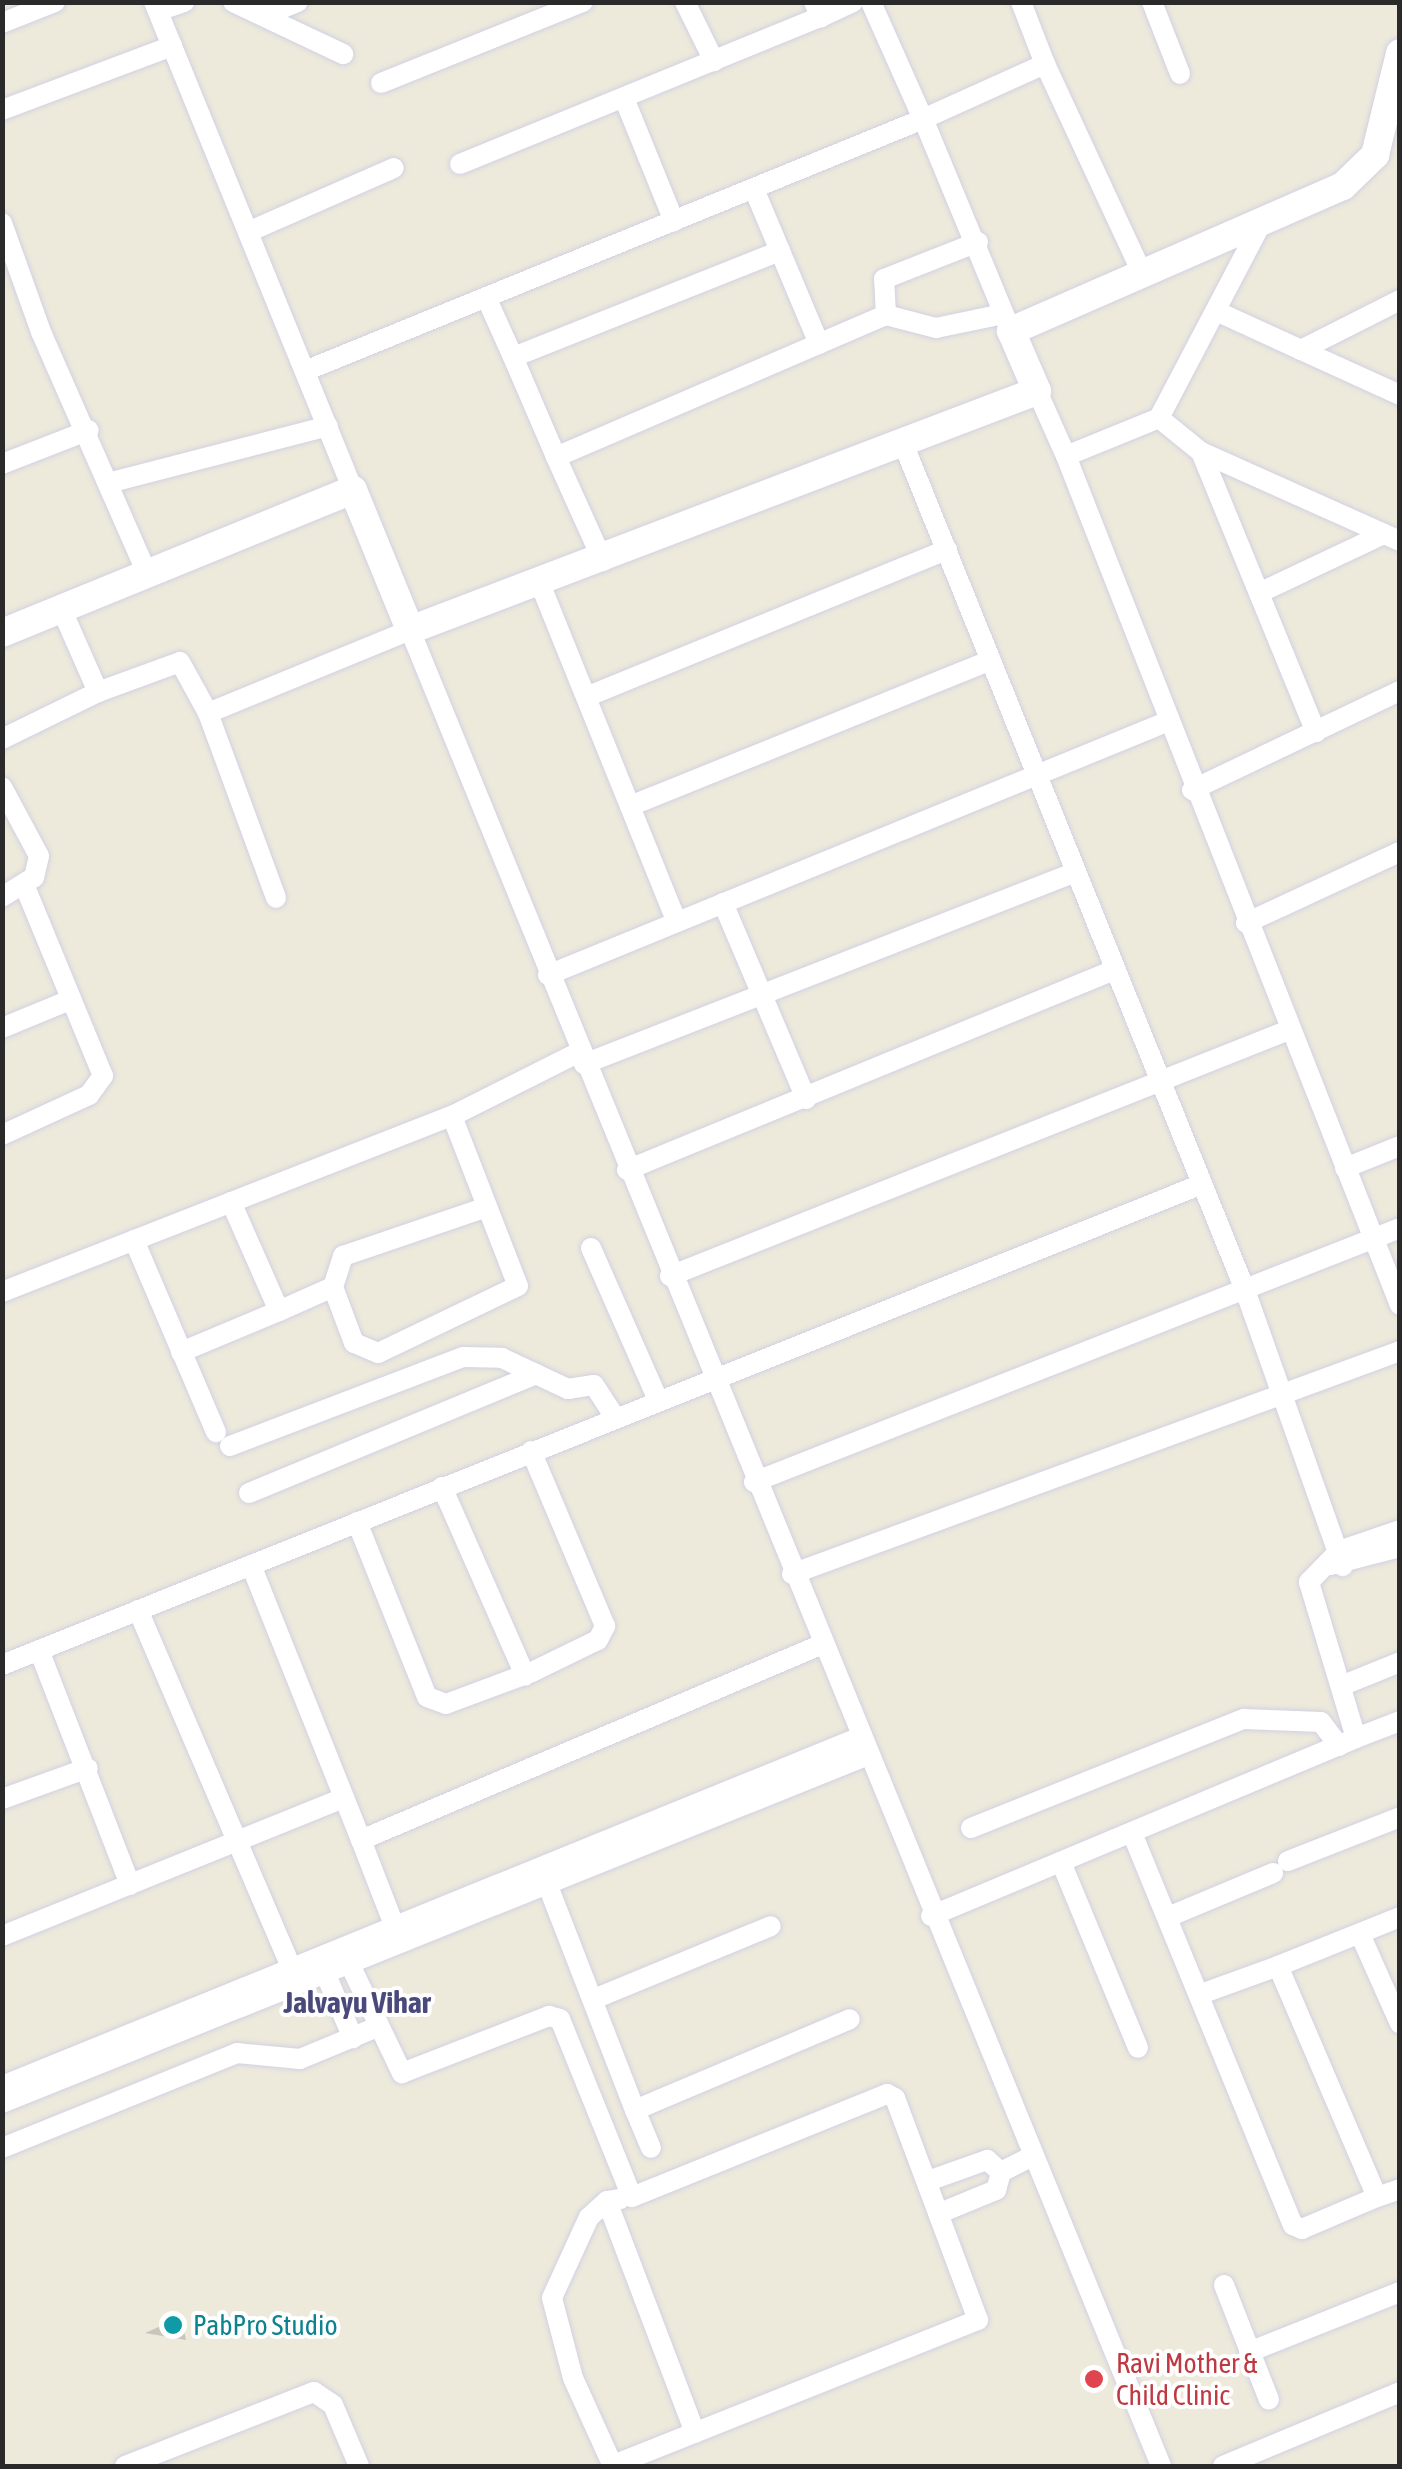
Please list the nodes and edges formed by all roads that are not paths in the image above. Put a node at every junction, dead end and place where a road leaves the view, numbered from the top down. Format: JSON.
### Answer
{"nodes":[{"id":1,"x":55,"y":2,"type":"edge"},
{"id":2,"x":184,"y":2,"type":"edge"},
{"id":3,"x":233,"y":2,"type":"edge"},
{"id":4,"x":298,"y":2,"type":"edge"},
{"id":5,"x":685,"y":2,"type":"edge"},
{"id":6,"x":853,"y":2,"type":"edge"},
{"id":7,"x":871,"y":2,"type":"edge"},
{"id":8,"x":1021,"y":2,"type":"edge"},
{"id":9,"x":1152,"y":2,"type":"edge"},
{"id":10,"x":569,"y":5,"type":"edge"},
{"id":11,"x":156,"y":7,"type":"edge"},
{"id":12,"x":817,"y":10,"type":"edge"},
{"id":13,"x":268,"y":14,"type":"junction"},
{"id":14,"x":2,"y":23,"type":"edge"},
{"id":15,"x":172,"y":46,"type":"junction"},
{"id":16,"x":1400,"y":53,"type":"edge"},
{"id":17,"x":343,"y":54,"type":"dead end"},
{"id":18,"x":714,"y":61,"type":"junction"},
{"id":19,"x":1045,"y":64,"type":"junction"},
{"id":20,"x":1180,"y":74,"type":"dead end"},
{"id":21,"x":381,"y":83,"type":"dead end"},
{"id":22,"x":624,"y":98,"type":"junction"},
{"id":23,"x":2,"y":110,"type":"edge"},
{"id":24,"x":924,"y":120,"type":"junction"},
{"id":25,"x":460,"y":164,"type":"dead end"},
{"id":26,"x":394,"y":168,"type":"dead end"},
{"id":27,"x":754,"y":189,"type":"junction"},
{"id":28,"x":674,"y":221,"type":"junction"},
{"id":29,"x":2,"y":223,"type":"edge"},
{"id":30,"x":1260,"y":224,"type":"junction"},
{"id":31,"x":248,"y":232,"type":"junction"},
{"id":32,"x":978,"y":242,"type":"junction"},
{"id":33,"x":780,"y":251,"type":"junction"},
{"id":34,"x":1143,"y":275,"type":"junction"},
{"id":35,"x":486,"y":297,"type":"junction"},
{"id":36,"x":1400,"y":300,"type":"edge"},
{"id":37,"x":1216,"y":310,"type":"junction"},
{"id":38,"x":886,"y":316,"type":"junction"},
{"id":39,"x":1007,"y":322,"type":"junction"},
{"id":40,"x":819,"y":344,"type":"junction"},
{"id":41,"x":1301,"y":350,"type":"junction"},
{"id":42,"x":514,"y":357,"type":"junction"},
{"id":43,"x":305,"y":371,"type":"junction"},
{"id":44,"x":1037,"y":391,"type":"junction"},
{"id":45,"x":1400,"y":395,"type":"edge"},
{"id":46,"x":1160,"y":418,"type":"junction"},
{"id":47,"x":328,"y":426,"type":"junction"},
{"id":48,"x":89,"y":430,"type":"junction"},
{"id":49,"x":903,"y":443,"type":"junction"},
{"id":50,"x":1201,"y":452,"type":"junction"},
{"id":51,"x":1066,"y":456,"type":"junction"},
{"id":52,"x":556,"y":457,"type":"junction"},
{"id":53,"x":2,"y":464,"type":"edge"},
{"id":54,"x":112,"y":482,"type":"junction"},
{"id":55,"x":353,"y":490,"type":"junction"},
{"id":56,"x":1392,"y":538,"type":"edge"},
{"id":57,"x":946,"y":550,"type":"junction"},
{"id":58,"x":602,"y":561,"type":"junction"},
{"id":59,"x":147,"y":573,"type":"junction"},
{"id":60,"x":541,"y":586,"type":"junction"},
{"id":61,"x":1259,"y":593,"type":"junction"},
{"id":62,"x":61,"y":608,"type":"junction"},
{"id":63,"x":410,"y":630,"type":"junction"},
{"id":64,"x":2,"y":633,"type":"edge"},
{"id":65,"x":991,"y":660,"type":"junction"},
{"id":66,"x":1400,"y":691,"type":"edge"},
{"id":67,"x":98,"y":692,"type":"junction"},
{"id":68,"x":586,"y":697,"type":"junction"},
{"id":69,"x":208,"y":713,"type":"junction"},
{"id":70,"x":1164,"y":723,"type":"junction"},
{"id":71,"x":1316,"y":732,"type":"junction"},
{"id":72,"x":2,"y":738,"type":"edge"},
{"id":73,"x":1037,"y":775,"type":"junction"},
{"id":74,"x":2,"y":787,"type":"edge"},
{"id":75,"x":1192,"y":790,"type":"junction"},
{"id":76,"x":630,"y":806,"type":"junction"},
{"id":77,"x":1400,"y":852,"type":"edge"},
{"id":78,"x":1076,"y":872,"type":"junction"},
{"id":79,"x":26,"y":887,"type":"junction"},
{"id":80,"x":2,"y":897,"type":"edge"},
{"id":81,"x":276,"y":898,"type":"dead end"},
{"id":82,"x":723,"y":903,"type":"junction"},
{"id":83,"x":676,"y":922,"type":"junction"},
{"id":84,"x":1246,"y":923,"type":"junction"},
{"id":85,"x":1114,"y":970,"type":"junction"},
{"id":86,"x":548,"y":974,"type":"junction"},
{"id":87,"x":763,"y":994,"type":"junction"},
{"id":88,"x":70,"y":1000,"type":"junction"},
{"id":89,"x":2,"y":1028,"type":"edge"},
{"id":90,"x":1289,"y":1030,"type":"junction"},
{"id":91,"x":582,"y":1058,"type":"junction"},
{"id":92,"x":1160,"y":1079,"type":"junction"},
{"id":93,"x":806,"y":1099,"type":"junction"},
{"id":94,"x":452,"y":1116,"type":"junction"},
{"id":95,"x":2,"y":1134,"type":"edge"},
{"id":96,"x":1400,"y":1146,"type":"edge"},
{"id":97,"x":1344,"y":1168,"type":"junction"},
{"id":98,"x":627,"y":1170,"type":"junction"},
{"id":99,"x":1202,"y":1184,"type":"junction"},
{"id":100,"x":232,"y":1202,"type":"junction"},
{"id":101,"x":487,"y":1207,"type":"junction"},
{"id":102,"x":1400,"y":1228,"type":"edge"},
{"id":103,"x":1376,"y":1238,"type":"junction"},
{"id":104,"x":134,"y":1240,"type":"junction"},
{"id":105,"x":591,"y":1248,"type":"dead end"},
{"id":106,"x":670,"y":1276,"type":"junction"},
{"id":107,"x":333,"y":1287,"type":"junction"},
{"id":108,"x":1245,"y":1290,"type":"junction"},
{"id":109,"x":2,"y":1292,"type":"edge"},
{"id":110,"x":1400,"y":1305,"type":"edge"},
{"id":111,"x":279,"y":1310,"type":"junction"},
{"id":112,"x":181,"y":1352,"type":"junction"},
{"id":113,"x":1400,"y":1352,"type":"edge"},
{"id":114,"x":536,"y":1374,"type":"junction"},
{"id":115,"x":712,"y":1378,"type":"junction"},
{"id":116,"x":1286,"y":1395,"type":"junction"},
{"id":117,"x":658,"y":1400,"type":"junction"},
{"id":118,"x":615,"y":1417,"type":"junction"},
{"id":119,"x":531,"y":1451,"type":"junction"},
{"id":120,"x":754,"y":1482,"type":"junction"},
{"id":121,"x":442,"y":1487,"type":"junction"},
{"id":122,"x":248,"y":1493,"type":"dead end"},
{"id":123,"x":356,"y":1522,"type":"junction"},
{"id":124,"x":1400,"y":1530,"type":"edge"},
{"id":125,"x":1400,"y":1547,"type":"edge"},
{"id":126,"x":1335,"y":1561,"type":"junction"},
{"id":127,"x":250,"y":1565,"type":"junction"},
{"id":128,"x":792,"y":1574,"type":"junction"},
{"id":129,"x":138,"y":1610,"type":"junction"},
{"id":130,"x":821,"y":1645,"type":"junction"},
{"id":131,"x":38,"y":1650,"type":"junction"},
{"id":132,"x":1400,"y":1662,"type":"edge"},
{"id":133,"x":2,"y":1665,"type":"edge"},
{"id":134,"x":525,"y":1674,"type":"junction"},
{"id":135,"x":1341,"y":1686,"type":"junction"},
{"id":136,"x":1398,"y":1726,"type":"edge"},
{"id":137,"x":1348,"y":1742,"type":"junction"},
{"id":138,"x":862,"y":1747,"type":"junction"},
{"id":139,"x":88,"y":1768,"type":"junction"},
{"id":140,"x":344,"y":1798,"type":"junction"},
{"id":141,"x":2,"y":1800,"type":"edge"},
{"id":142,"x":1400,"y":1817,"type":"edge"},
{"id":143,"x":971,"y":1828,"type":"dead end"},
{"id":144,"x":1132,"y":1833,"type":"junction"},
{"id":145,"x":361,"y":1840,"type":"junction"},
{"id":146,"x":237,"y":1841,"type":"junction"},
{"id":147,"x":1061,"y":1862,"type":"junction"},
{"id":148,"x":544,"y":1875,"type":"junction"},
{"id":149,"x":130,"y":1884,"type":"junction"},
{"id":150,"x":932,"y":1916,"type":"junction"},
{"id":151,"x":1168,"y":1917,"type":"junction"},
{"id":152,"x":1400,"y":1917,"type":"edge"},
{"id":153,"x":394,"y":1925,"type":"junction"},
{"id":154,"x":771,"y":1926,"type":"dead end"},
{"id":155,"x":1360,"y":1934,"type":"junction"},
{"id":156,"x":2,"y":1936,"type":"edge"},
{"id":157,"x":345,"y":1956,"type":"junction"},
{"id":158,"x":321,"y":1965,"type":"junction"},
{"id":159,"x":1278,"y":1966,"type":"junction"},
{"id":160,"x":292,"y":1969,"type":"junction"},
{"id":161,"x":1202,"y":1994,"type":"junction"},
{"id":162,"x":594,"y":1999,"type":"junction"},
{"id":163,"x":850,"y":2019,"type":"dead end"},
{"id":164,"x":1400,"y":2024,"type":"edge"},
{"id":165,"x":376,"y":2028,"type":"junction"},
{"id":166,"x":352,"y":2038,"type":"junction"},
{"id":167,"x":1138,"y":2048,"type":"dead end"},
{"id":168,"x":2,"y":2086,"type":"edge"},
{"id":169,"x":2,"y":2103,"type":"edge"},
{"id":170,"x":635,"y":2110,"type":"junction"},
{"id":171,"x":2,"y":2148,"type":"edge"},
{"id":172,"x":651,"y":2148,"type":"dead end"},
{"id":173,"x":1031,"y":2157,"type":"junction"},
{"id":174,"x":1000,"y":2172,"type":"junction"},
{"id":175,"x":928,"y":2181,"type":"junction"},
{"id":176,"x":1400,"y":2189,"type":"edge"},
{"id":177,"x":632,"y":2197,"type":"junction"},
{"id":178,"x":1377,"y":2197,"type":"junction"},
{"id":179,"x":607,"y":2201,"type":"junction"},
{"id":180,"x":940,"y":2213,"type":"junction"},
{"id":181,"x":1224,"y":2285,"type":"dead end"},
{"id":182,"x":1400,"y":2292,"type":"edge"},
{"id":183,"x":1250,"y":2352,"type":"junction"},
{"id":184,"x":1400,"y":2392,"type":"edge"},
{"id":185,"x":1269,"y":2400,"type":"dead end"},
{"id":186,"x":695,"y":2434,"type":"junction"},
{"id":187,"x":125,"y":2466,"type":"edge"},
{"id":188,"x":358,"y":2466,"type":"edge"},
{"id":189,"x":612,"y":2466,"type":"edge"},
{"id":190,"x":1161,"y":2466,"type":"edge"},
{"id":191,"x":1223,"y":2466,"type":"edge"}],
"edges":[{"from":1,"to":14,"type":"street"},
{"from":2,"to":11,"type":"street"},
{"from":3,"to":13,"type":"street"},
{"from":4,"to":13,"type":"street"},
{"from":5,"to":18,"type":"street"},
{"from":6,"to":12,"type":"street"},
{"from":7,"to":24,"type":"street"},
{"from":8,"to":19,"type":"street"},
{"from":9,"to":20,"type":"street"},
{"from":10,"to":21,"type":"street"},
{"from":11,"to":15,"type":"street"},
{"from":12,"to":18,"type":"street"},
{"from":13,"to":17,"type":"street"},
{"from":15,"to":23,"type":"street"},
{"from":15,"to":31,"type":"street"},
{"from":16,"to":30,"type":"street"},
{"from":18,"to":22,"type":"street"},
{"from":19,"to":24,"type":"street"},
{"from":19,"to":34,"type":"street"},
{"from":22,"to":25,"type":"street"},
{"from":22,"to":28,"type":"street"},
{"from":24,"to":27,"type":"street"},
{"from":24,"to":32,"type":"street"},
{"from":26,"to":31,"type":"street"},
{"from":27,"to":28,"type":"street"},
{"from":27,"to":33,"type":"street"},
{"from":28,"to":35,"type":"street"},
{"from":29,"to":48,"type":"street"},
{"from":30,"to":34,"type":"street"},
{"from":30,"to":37,"type":"street"},
{"from":31,"to":43,"type":"street"},
{"from":32,"to":38,"type":"street"},
{"from":32,"to":39,"type":"street"},
{"from":33,"to":40,"type":"street"},
{"from":33,"to":42,"type":"street"},
{"from":34,"to":39,"type":"street"},
{"from":35,"to":42,"type":"street"},
{"from":35,"to":43,"type":"street"},
{"from":36,"to":41,"type":"street"},
{"from":37,"to":41,"type":"street"},
{"from":37,"to":46,"type":"street"},
{"from":38,"to":39,"type":"street"},
{"from":38,"to":40,"type":"street"},
{"from":39,"to":44,"type":"street"},
{"from":40,"to":52,"type":"street"},
{"from":41,"to":45,"type":"street"},
{"from":42,"to":52,"type":"street"},
{"from":43,"to":47,"type":"street"},
{"from":44,"to":49,"type":"street"},
{"from":44,"to":51,"type":"street"},
{"from":46,"to":50,"type":"street"},
{"from":46,"to":51,"type":"street"},
{"from":47,"to":54,"type":"street"},
{"from":47,"to":55,"type":"street"},
{"from":48,"to":53,"type":"street"},
{"from":48,"to":54,"type":"street"},
{"from":49,"to":57,"type":"street"},
{"from":49,"to":58,"type":"street"},
{"from":50,"to":56,"type":"street"},
{"from":50,"to":61,"type":"street"},
{"from":51,"to":70,"type":"street"},
{"from":52,"to":58,"type":"street"},
{"from":54,"to":59,"type":"street"},
{"from":55,"to":59,"type":"street"},
{"from":55,"to":63,"type":"street"},
{"from":56,"to":61,"type":"street"},
{"from":57,"to":65,"type":"street"},
{"from":57,"to":68,"type":"street"},
{"from":58,"to":60,"type":"street"},
{"from":59,"to":62,"type":"street"},
{"from":60,"to":63,"type":"street"},
{"from":60,"to":68,"type":"street"},
{"from":61,"to":71,"type":"street"},
{"from":62,"to":64,"type":"street"},
{"from":62,"to":67,"type":"street"},
{"from":63,"to":69,"type":"street"},
{"from":63,"to":86,"type":"street"},
{"from":65,"to":73,"type":"street"},
{"from":65,"to":76,"type":"street"},
{"from":66,"to":71,"type":"street"},
{"from":67,"to":69,"type":"street"},
{"from":67,"to":72,"type":"street"},
{"from":68,"to":76,"type":"street"},
{"from":69,"to":81,"type":"street"},
{"from":70,"to":73,"type":"street"},
{"from":70,"to":75,"type":"street"},
{"from":71,"to":75,"type":"street"},
{"from":73,"to":78,"type":"street"},
{"from":73,"to":82,"type":"street"},
{"from":74,"to":79,"type":"street"},
{"from":75,"to":84,"type":"street"},
{"from":76,"to":83,"type":"street"},
{"from":77,"to":84,"type":"street"},
{"from":78,"to":85,"type":"street"},
{"from":78,"to":87,"type":"street"},
{"from":79,"to":80,"type":"street"},
{"from":79,"to":88,"type":"street"},
{"from":82,"to":83,"type":"street"},
{"from":82,"to":87,"type":"street"},
{"from":83,"to":86,"type":"street"},
{"from":84,"to":90,"type":"street"},
{"from":85,"to":92,"type":"street"},
{"from":85,"to":93,"type":"street"},
{"from":86,"to":91,"type":"street"},
{"from":87,"to":91,"type":"street"},
{"from":87,"to":93,"type":"street"},
{"from":88,"to":89,"type":"street"},
{"from":88,"to":95,"type":"street"},
{"from":90,"to":92,"type":"street"},
{"from":90,"to":97,"type":"street"},
{"from":91,"to":94,"type":"street"},
{"from":91,"to":98,"type":"street"},
{"from":92,"to":99,"type":"street"},
{"from":92,"to":106,"type":"street"},
{"from":93,"to":98,"type":"street"},
{"from":94,"to":100,"type":"street"},
{"from":94,"to":101,"type":"street"},
{"from":96,"to":97,"type":"street"},
{"from":97,"to":103,"type":"street"},
{"from":98,"to":106,"type":"street"},
{"from":99,"to":108,"type":"street"},
{"from":99,"to":115,"type":"street"},
{"from":100,"to":104,"type":"street"},
{"from":100,"to":111,"type":"street"},
{"from":101,"to":107,"type":"street"},
{"from":101,"to":107,"type":"street"},
{"from":102,"to":103,"type":"street"},
{"from":103,"to":108,"type":"street"},
{"from":103,"to":110,"type":"street"},
{"from":104,"to":109,"type":"street"},
{"from":104,"to":112,"type":"street"},
{"from":105,"to":117,"type":"street"},
{"from":106,"to":115,"type":"street"},
{"from":107,"to":111,"type":"street"},
{"from":108,"to":116,"type":"street"},
{"from":108,"to":120,"type":"street"},
{"from":111,"to":112,"type":"street"},
{"from":112,"to":114,"type":"street"},
{"from":113,"to":116,"type":"street"},
{"from":114,"to":118,"type":"street"},
{"from":114,"to":122,"type":"street"},
{"from":115,"to":117,"type":"street"},
{"from":115,"to":120,"type":"street"},
{"from":116,"to":126,"type":"street"},
{"from":116,"to":128,"type":"street"},
{"from":117,"to":118,"type":"street"},
{"from":118,"to":119,"type":"street"},
{"from":119,"to":121,"type":"street"},
{"from":119,"to":134,"type":"street"},
{"from":120,"to":128,"type":"street"},
{"from":121,"to":123,"type":"street"},
{"from":121,"to":134,"type":"street"},
{"from":123,"to":127,"type":"street"},
{"from":123,"to":134,"type":"street"},
{"from":124,"to":126,"type":"street"},
{"from":125,"to":126,"type":"street"},
{"from":126,"to":135,"type":"street"},
{"from":127,"to":129,"type":"street"},
{"from":127,"to":140,"type":"street"},
{"from":128,"to":130,"type":"street"},
{"from":129,"to":131,"type":"street"},
{"from":129,"to":146,"type":"street"},
{"from":130,"to":138,"type":"street"},
{"from":130,"to":145,"type":"street"},
{"from":131,"to":133,"type":"street"},
{"from":131,"to":139,"type":"street"},
{"from":132,"to":135,"type":"street"},
{"from":135,"to":137,"type":"street"},
{"from":136,"to":137,"type":"street"},
{"from":137,"to":143,"type":"street"},
{"from":137,"to":144,"type":"street"},
{"from":138,"to":148,"type":"street"},
{"from":138,"to":150,"type":"street"},
{"from":139,"to":141,"type":"street"},
{"from":139,"to":149,"type":"street"},
{"from":140,"to":145,"type":"street"},
{"from":140,"to":146,"type":"street"},
{"from":142,"to":151,"type":"street"},
{"from":144,"to":147,"type":"street"},
{"from":144,"to":151,"type":"street"},
{"from":145,"to":153,"type":"street"},
{"from":146,"to":149,"type":"street"},
{"from":146,"to":160,"type":"street"},
{"from":147,"to":150,"type":"street"},
{"from":147,"to":167,"type":"street"},
{"from":148,"to":153,"type":"street"},
{"from":148,"to":157,"type":"street"},
{"from":148,"to":162,"type":"street"},
{"from":149,"to":156,"type":"street"},
{"from":150,"to":173,"type":"street"},
{"from":151,"to":161,"type":"street"},
{"from":152,"to":155,"type":"street"},
{"from":153,"to":157,"type":"street"},
{"from":154,"to":162,"type":"street"},
{"from":155,"to":159,"type":"street"},
{"from":155,"to":164,"type":"street"},
{"from":157,"to":158,"type":"street"},
{"from":157,"to":165,"type":"street"},
{"from":158,"to":160,"type":"street"},
{"from":158,"to":166,"type":"street"},
{"from":158,"to":169,"type":"street"},
{"from":159,"to":161,"type":"street"},
{"from":159,"to":178,"type":"street"},
{"from":160,"to":168,"type":"street"},
{"from":161,"to":178,"type":"street"},
{"from":162,"to":170,"type":"street"},
{"from":163,"to":170,"type":"street"},
{"from":165,"to":166,"type":"street"},
{"from":165,"to":177,"type":"street"},
{"from":166,"to":171,"type":"street"},
{"from":170,"to":172,"type":"street"},
{"from":173,"to":174,"type":"street"},
{"from":173,"to":190,"type":"street"},
{"from":174,"to":175,"type":"street"},
{"from":174,"to":180,"type":"street"},
{"from":175,"to":177,"type":"street"},
{"from":175,"to":180,"type":"street"},
{"from":176,"to":178,"type":"street"},
{"from":177,"to":179,"type":"street"},
{"from":179,"to":186,"type":"street"},
{"from":179,"to":189,"type":"street"},
{"from":180,"to":186,"type":"street"},
{"from":181,"to":183,"type":"street"},
{"from":182,"to":183,"type":"street"},
{"from":183,"to":185,"type":"street"},
{"from":184,"to":191,"type":"street"},
{"from":186,"to":189,"type":"street"},
{"from":187,"to":188,"type":"street"}]}
